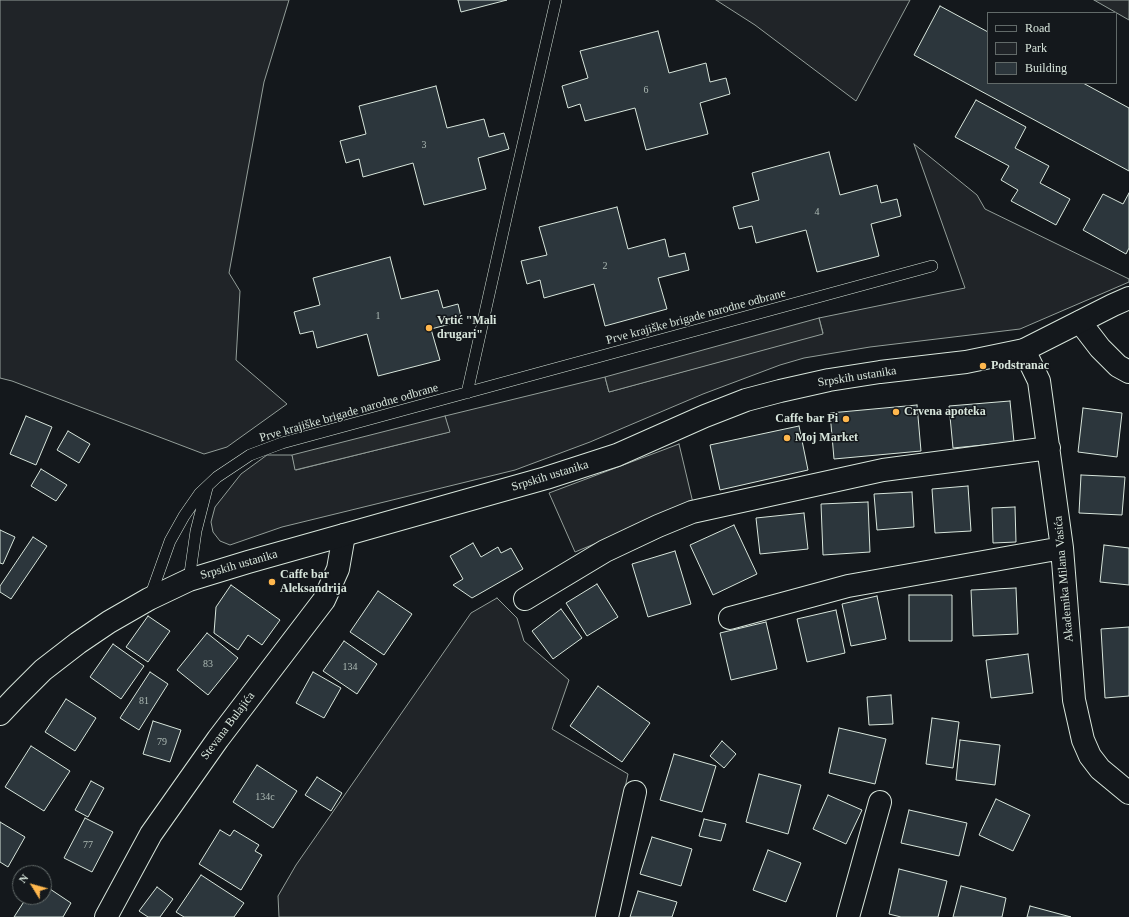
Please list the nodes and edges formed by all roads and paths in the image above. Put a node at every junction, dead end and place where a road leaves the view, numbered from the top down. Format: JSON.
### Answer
{"nodes":[{"id":1,"x":556,"y":0,"type":"edge"},
{"id":2,"x":932,"y":266,"type":"dead end"},
{"id":3,"x":1129,"y":298,"type":"edge"},
{"id":4,"x":1080,"y":322,"type":"junction"},
{"id":5,"x":1024,"y":350,"type":"junction"},
{"id":6,"x":1129,"y":372,"type":"edge"},
{"id":7,"x":468,"y":393,"type":"junction"},
{"id":8,"x":1049,"y":448,"type":"junction"},
{"id":9,"x":208,"y":486,"type":"junction"},
{"id":10,"x":344,"y":535,"type":"junction"},
{"id":11,"x":1062,"y":548,"type":"junction"},
{"id":12,"x":190,"y":580,"type":"junction"},
{"id":13,"x":149,"y":599,"type":"junction"},
{"id":14,"x":525,"y":599,"type":"dead end"},
{"id":15,"x":730,"y":618,"type":"dead end"},
{"id":16,"x":0,"y":714,"type":"edge"},
{"id":17,"x":634,"y":792,"type":"dead end"},
{"id":18,"x":1129,"y":793,"type":"edge"},
{"id":19,"x":880,"y":802,"type":"dead end"},
{"id":20,"x":106,"y":917,"type":"edge"},
{"id":21,"x":608,"y":917,"type":"edge"},
{"id":22,"x":848,"y":917,"type":"edge"}],
"edges":[{"from":1,"to":7,"type":"lane"},
{"from":2,"to":7,"type":"lane","name":"Prve krajiške brigade narodne odbrane"},
{"from":3,"to":4,"type":"street","name":"Srpskih ustanika"},
{"from":4,"to":5,"type":"street","name":"Srpskih ustanika"},
{"from":4,"to":6,"type":"street"},
{"from":5,"to":8,"type":"street","name":"Akademika Milana Vasića"},
{"from":5,"to":10,"type":"street","name":"Srpskih ustanika"},
{"from":7,"to":9,"type":"lane","name":"Prve krajiške brigade narodne odbrane"},
{"from":8,"to":11,"type":"street","name":"Akademika Milana Vasića"},
{"from":8,"to":14,"type":"street"},
{"from":9,"to":12,"type":"lane"},
{"from":9,"to":13,"type":"lane","name":"Prve krajiške brigade narodne odbrane"},
{"from":10,"to":12,"type":"street","name":"Srpskih ustanika"},
{"from":10,"to":20,"type":"street","name":"Stevana Bulajića"},
{"from":11,"to":15,"type":"street"},
{"from":11,"to":18,"type":"street","name":"Akademika Milana Vasića"},
{"from":12,"to":13,"type":"street","name":"Srpskih ustanika"},
{"from":13,"to":16,"type":"street","name":"Srpskih ustanika"},
{"from":17,"to":21,"type":"street"},
{"from":19,"to":22,"type":"street"}]}
